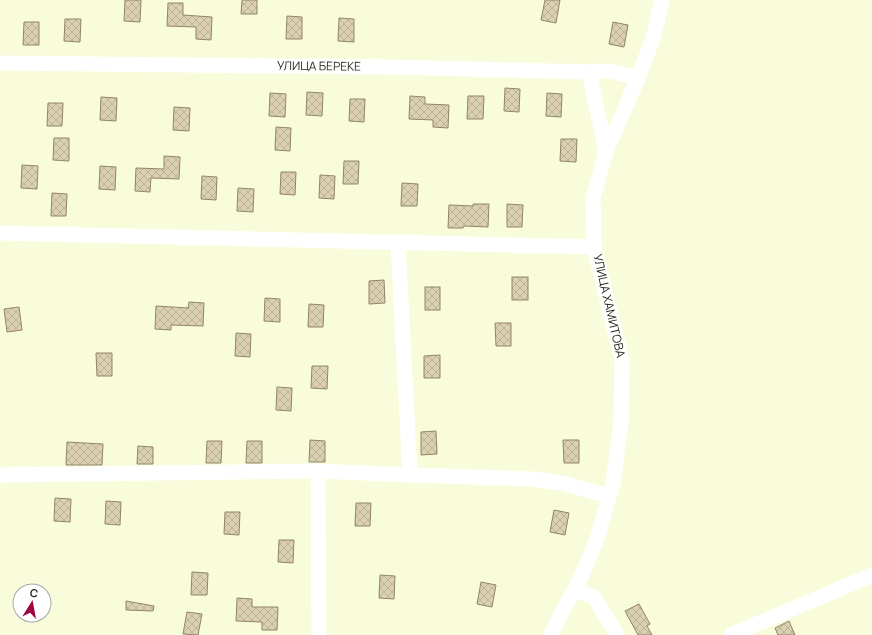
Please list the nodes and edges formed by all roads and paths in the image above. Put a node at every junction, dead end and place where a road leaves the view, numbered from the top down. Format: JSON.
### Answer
{"nodes":[{"id":1,"x":662,"y":0,"type":"edge"},
{"id":2,"x":0,"y":63,"type":"edge"},
{"id":3,"x":589,"y":72,"type":"junction"},
{"id":4,"x":638,"y":78,"type":"junction"},
{"id":5,"x":606,"y":152,"type":"junction"},
{"id":6,"x":0,"y":233,"type":"edge"},
{"id":7,"x":398,"y":243,"type":"junction"},
{"id":8,"x":594,"y":247,"type":"junction"},
{"id":9,"x":318,"y":471,"type":"junction"},
{"id":10,"x":0,"y":475,"type":"edge"},
{"id":11,"x":410,"y":475,"type":"junction"},
{"id":12,"x":610,"y":496,"type":"junction"},
{"id":13,"x":872,"y":575,"type":"edge"},
{"id":14,"x":574,"y":590,"type":"junction"},
{"id":15,"x":319,"y":635,"type":"edge"},
{"id":16,"x":551,"y":635,"type":"edge"},
{"id":17,"x":617,"y":635,"type":"edge"},
{"id":18,"x":731,"y":635,"type":"edge"}],
"edges":[{"from":1,"to":4,"type":"street","name":"УЛИЦА ХАМИТОВА"},
{"from":2,"to":3,"type":"street","name":"УЛИЦА БЕРЕКЕ"},
{"from":3,"to":4,"type":"street","name":"УЛИЦА БЕРЕКЕ"},
{"from":3,"to":5,"type":"street"},
{"from":4,"to":5,"type":"street","name":"УЛИЦА ХАМИТОВА"},
{"from":5,"to":8,"type":"street","name":"УЛИЦА ХАМИТОВА"},
{"from":6,"to":7,"type":"street"},
{"from":7,"to":8,"type":"street"},
{"from":7,"to":11,"type":"street"},
{"from":8,"to":12,"type":"street","name":"УЛИЦА ХАМИТОВА"},
{"from":9,"to":10,"type":"street"},
{"from":9,"to":11,"type":"street"},
{"from":9,"to":15,"type":"street"},
{"from":11,"to":12,"type":"street"},
{"from":12,"to":14,"type":"street","name":"УЛИЦА ХАМИТОВА"},
{"from":13,"to":18,"type":"street"},
{"from":14,"to":16,"type":"street","name":"УЛИЦА ХАМИТОВА"},
{"from":14,"to":17,"type":"street"}]}
